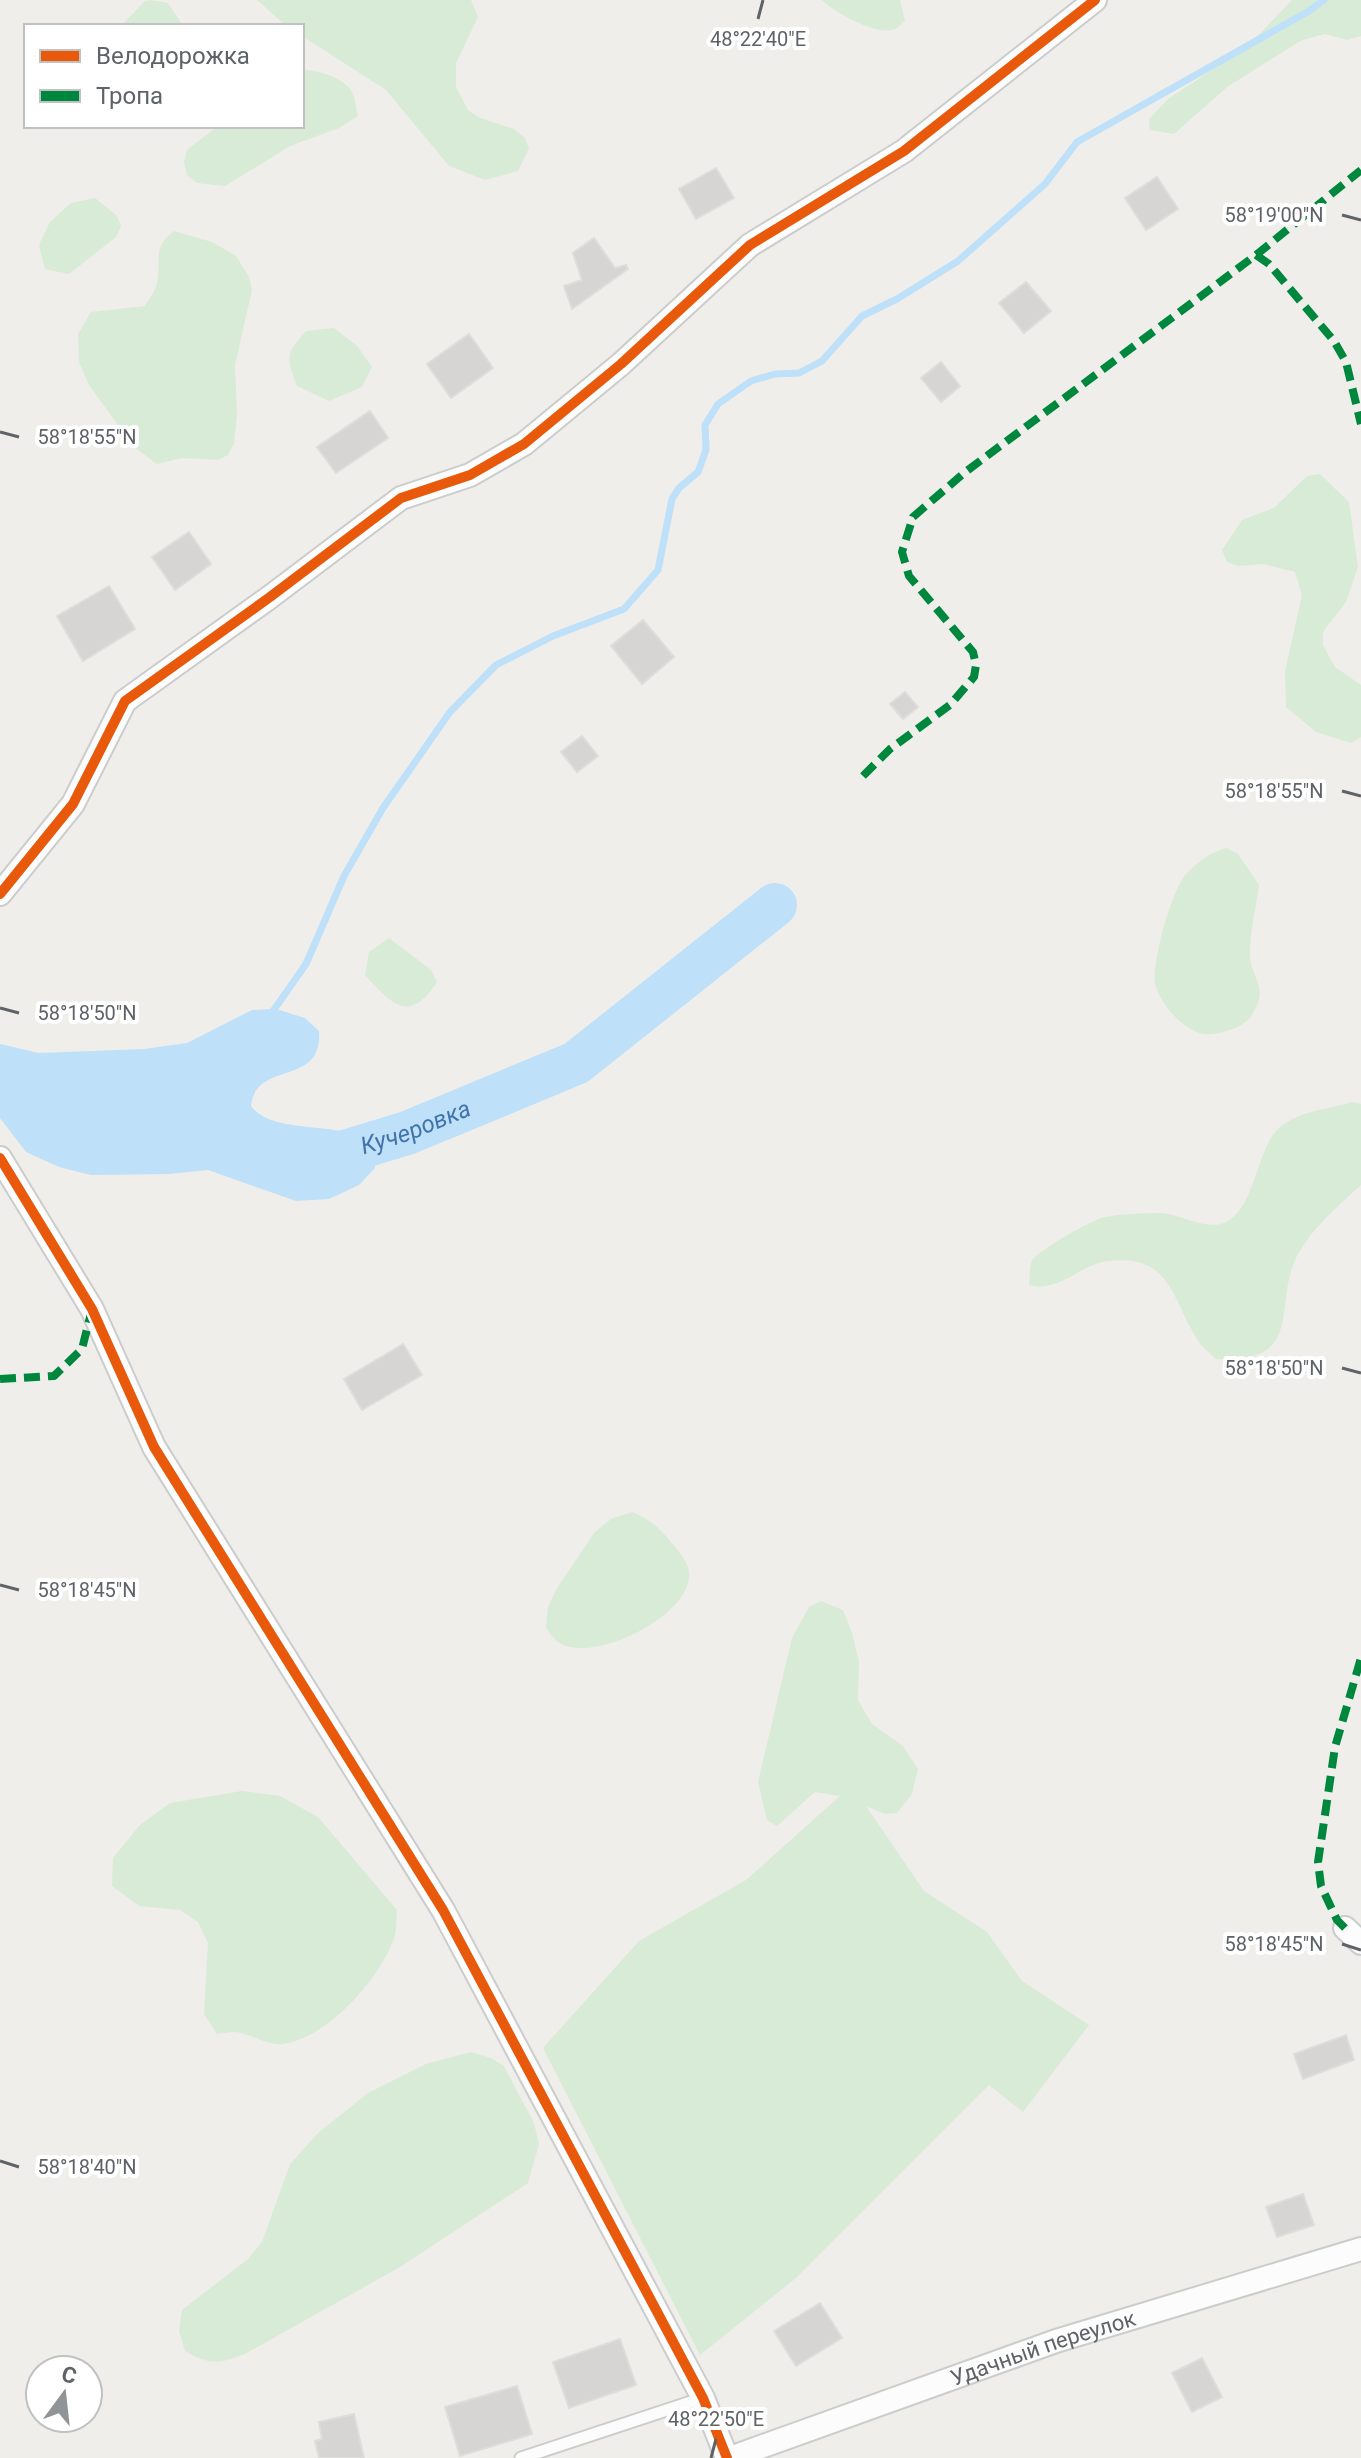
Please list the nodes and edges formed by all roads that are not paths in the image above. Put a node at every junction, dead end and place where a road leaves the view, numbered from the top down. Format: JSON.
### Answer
{"nodes":[{"id":1,"x":1095,"y":0,"type":"edge"},
{"id":2,"x":0,"y":894,"type":"edge"},
{"id":3,"x":0,"y":1158,"type":"edge"},
{"id":4,"x":1361,"y":2249,"type":"edge"},
{"id":5,"x":703,"y":2398,"type":"junction"},
{"id":6,"x":521,"y":2458,"type":"edge"},
{"id":7,"x":728,"y":2458,"type":"edge"}],
"edges":[{"from":1,"to":2,"type":"street"},
{"from":3,"to":5,"type":"street"},
{"from":4,"to":7,"type":"street","name":"Удачный переулок"},
{"from":5,"to":6,"type":"lane"},
{"from":5,"to":7,"type":"street"}]}
